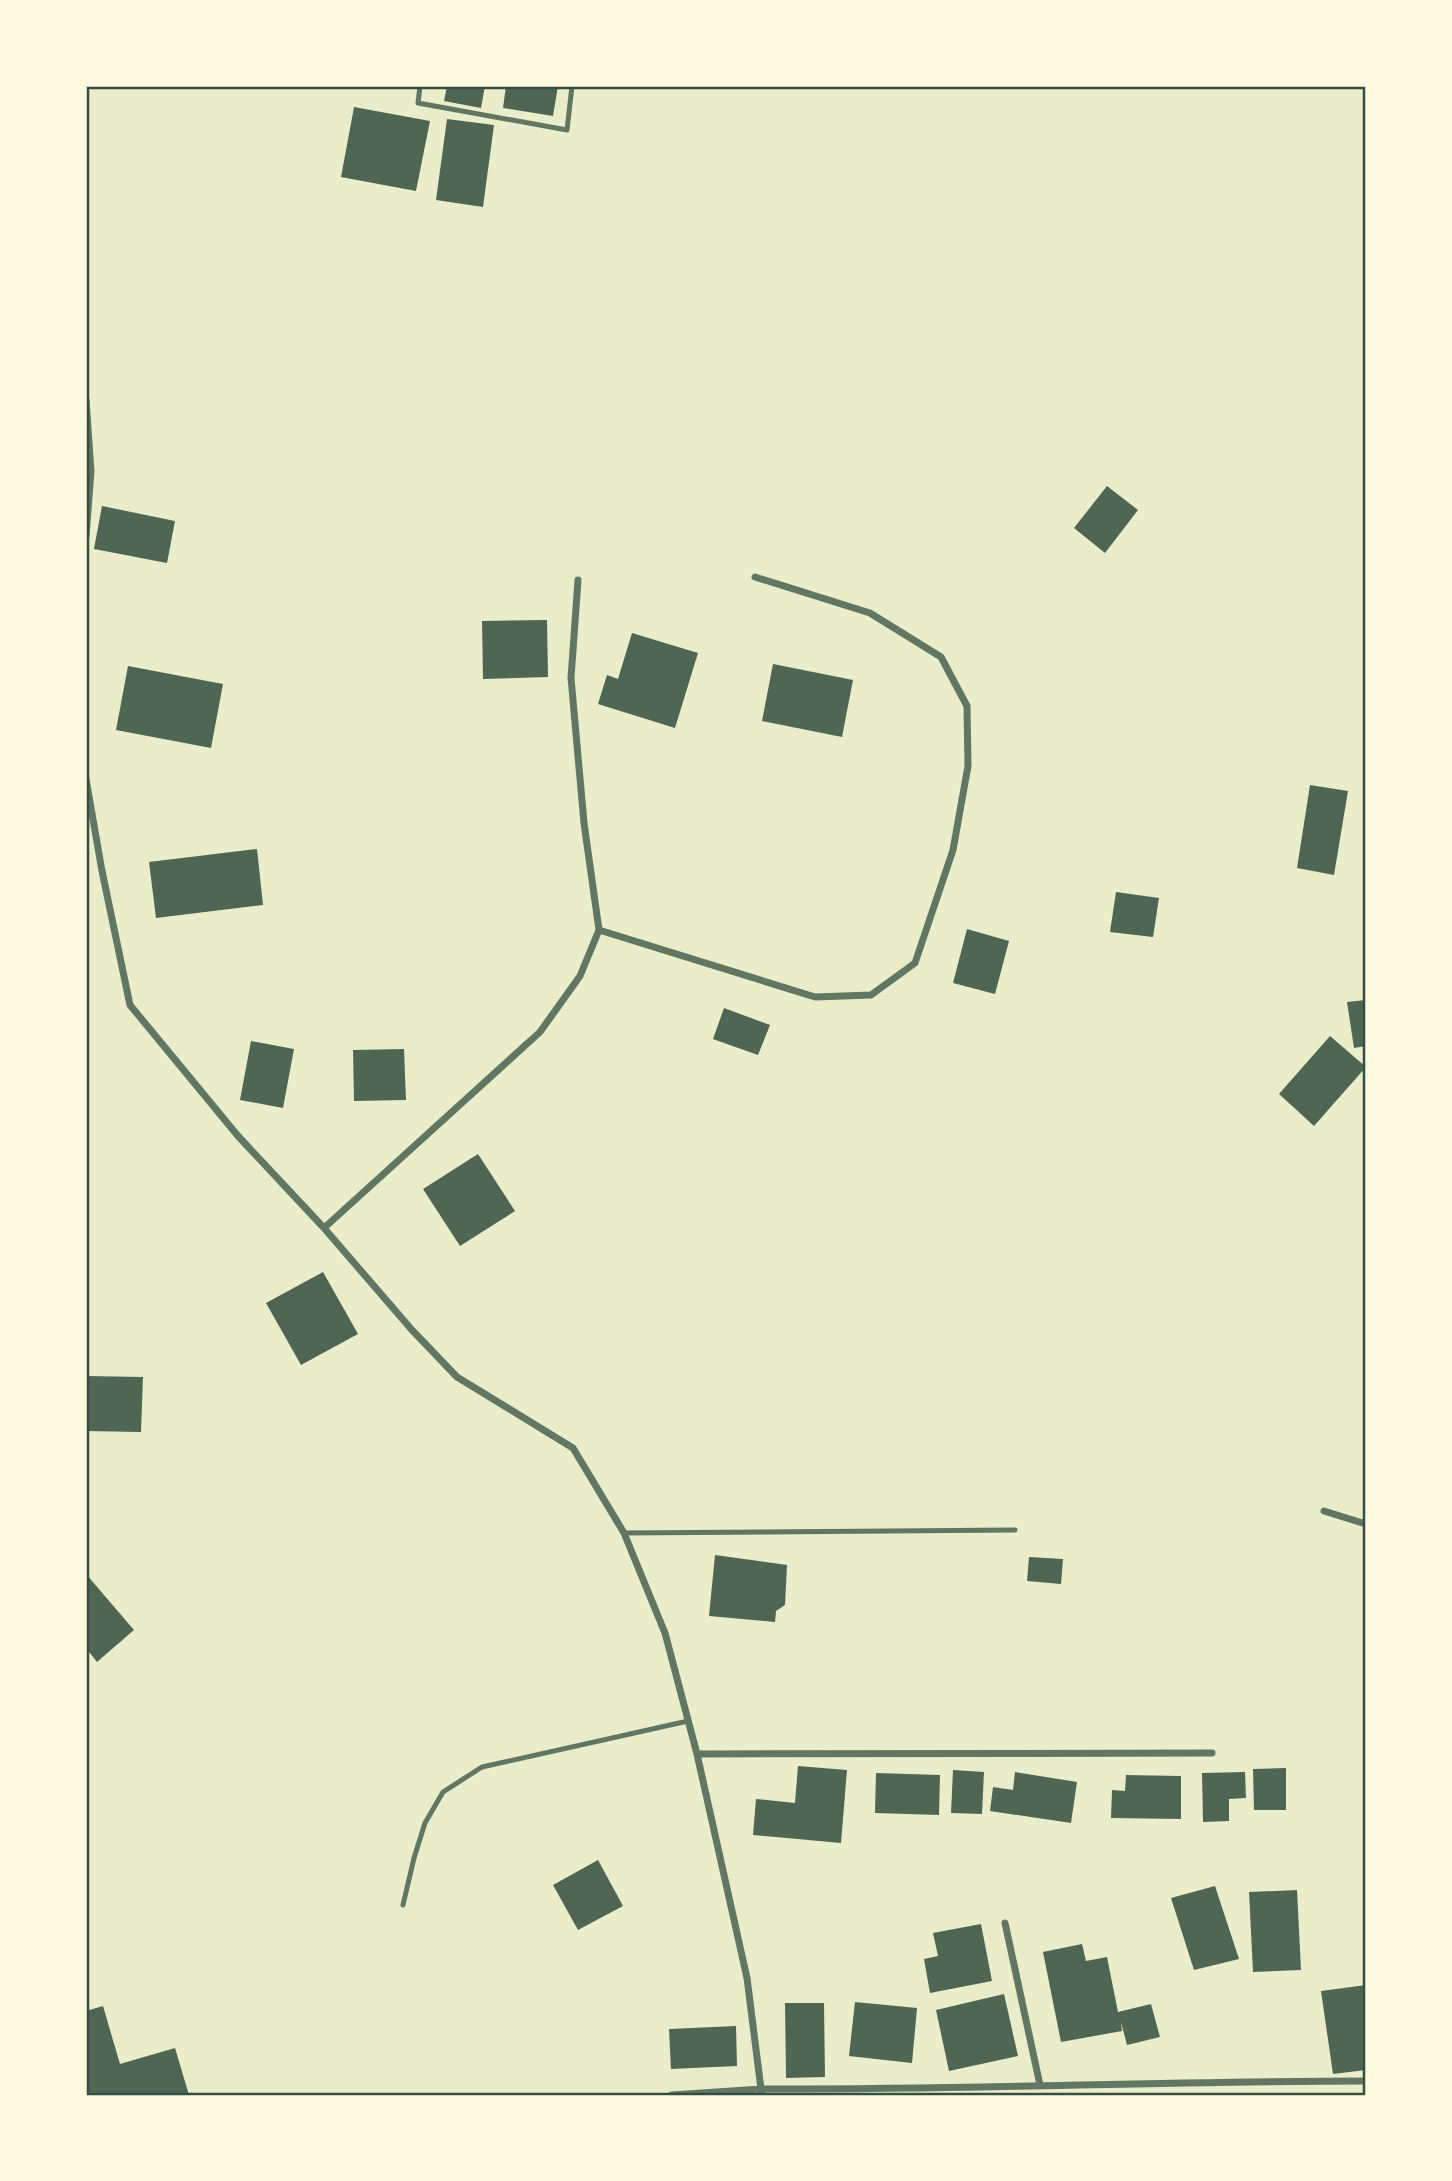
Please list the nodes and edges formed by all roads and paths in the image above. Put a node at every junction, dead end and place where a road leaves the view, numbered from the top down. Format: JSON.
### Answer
{"nodes":[{"id":1,"x":420,"y":86,"type":"edge"},
{"id":2,"x":572,"y":86,"type":"edge"},
{"id":3,"x":86,"y":400,"type":"edge"},
{"id":4,"x":86,"y":536,"type":"edge"},
{"id":5,"x":755,"y":577,"type":"dead end"},
{"id":6,"x":578,"y":580,"type":"dead end"},
{"id":7,"x":86,"y":779,"type":"edge"},
{"id":8,"x":599,"y":930,"type":"junction"},
{"id":9,"x":324,"y":1228,"type":"junction"},
{"id":10,"x":1324,"y":1511,"type":"dead end"},
{"id":11,"x":1366,"y":1524,"type":"edge"},
{"id":12,"x":1015,"y":1530,"type":"dead end"},
{"id":13,"x":624,"y":1533,"type":"junction"},
{"id":14,"x":688,"y":1721,"type":"junction"},
{"id":15,"x":1212,"y":1753,"type":"dead end"},
{"id":16,"x":697,"y":1754,"type":"junction"},
{"id":17,"x":403,"y":1905,"type":"dead end"},
{"id":18,"x":1005,"y":1923,"type":"dead end"},
{"id":19,"x":1366,"y":2081,"type":"edge"},
{"id":20,"x":1040,"y":2085,"type":"junction"},
{"id":21,"x":762,"y":2092,"type":"edge"},
{"id":22,"x":672,"y":2095,"type":"edge"}],
"edges":[{"from":1,"to":2,"type":"lane"},
{"from":3,"to":4,"type":"street"},
{"from":5,"to":8,"type":"street"},
{"from":6,"to":8,"type":"street"},
{"from":7,"to":9,"type":"street"},
{"from":8,"to":9,"type":"street"},
{"from":9,"to":13,"type":"street"},
{"from":10,"to":11,"type":"street"},
{"from":12,"to":13,"type":"lane"},
{"from":13,"to":14,"type":"street"},
{"from":14,"to":16,"type":"street"},
{"from":14,"to":17,"type":"lane"},
{"from":15,"to":16,"type":"street"},
{"from":16,"to":21,"type":"street"},
{"from":18,"to":20,"type":"street"},
{"from":19,"to":20,"type":"street"},
{"from":20,"to":21,"type":"street"},
{"from":21,"to":22,"type":"street"}]}
